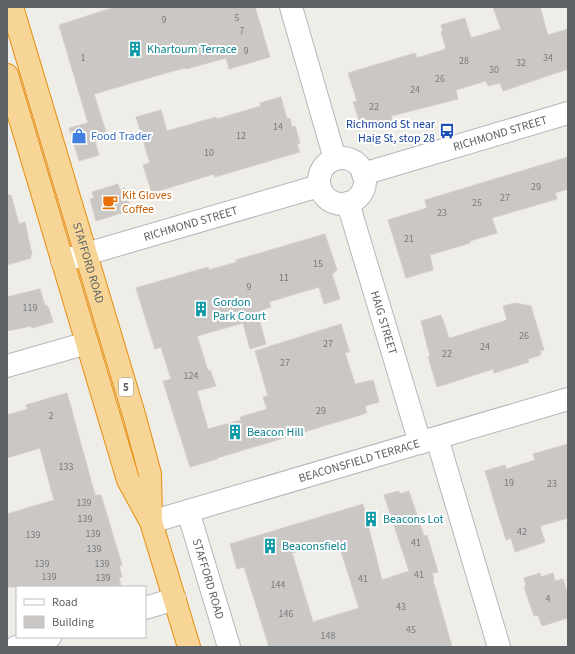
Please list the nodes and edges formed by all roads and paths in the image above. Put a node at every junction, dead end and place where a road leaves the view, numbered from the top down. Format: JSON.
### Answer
{"nodes":[{"id":1,"x":12,"y":7,"type":"edge"},
{"id":2,"x":291,"y":7,"type":"edge"},
{"id":3,"x":8,"y":80,"type":"edge"},
{"id":4,"x":568,"y":113,"type":"edge"},
{"id":5,"x":335,"y":158,"type":"junction"},
{"id":6,"x":364,"y":174,"type":"junction"},
{"id":7,"x":319,"y":186,"type":"junction"},
{"id":8,"x":348,"y":203,"type":"junction"},
{"id":9,"x":87,"y":254,"type":"junction"},
{"id":10,"x":62,"y":261,"type":"junction"},
{"id":11,"x":87,"y":343,"type":"junction"},
{"id":12,"x":7,"y":366,"type":"edge"},
{"id":13,"x":568,"y":399,"type":"edge"},
{"id":14,"x":428,"y":440,"type":"junction"},
{"id":15,"x":188,"y":511,"type":"junction"},
{"id":16,"x":151,"y":522,"type":"junction"},
{"id":17,"x":175,"y":599,"type":"junction"},
{"id":18,"x":146,"y":608,"type":"edge"},
{"id":19,"x":47,"y":638,"type":"edge"},
{"id":20,"x":16,"y":647,"type":"edge"},
{"id":21,"x":189,"y":647,"type":"edge"},
{"id":22,"x":229,"y":647,"type":"edge"},
{"id":23,"x":499,"y":647,"type":"edge"}],
"edges":[{"from":1,"to":9,"type":"highway","name":"STAFFORD ROAD","number":"5"},
{"from":2,"to":5,"type":"street"},
{"from":3,"to":10,"type":"highway","name":"STAFFORD ROAD","number":"5"},
{"from":4,"to":6,"type":"street","name":"RICHMOND STREET"},
{"from":5,"to":6,"type":"street"},
{"from":5,"to":7,"type":"street"},
{"from":6,"to":8,"type":"street"},
{"from":7,"to":8,"type":"street"},
{"from":7,"to":9,"type":"street","name":"RICHMOND STREET"},
{"from":8,"to":14,"type":"street","name":"HAIG STREET"},
{"from":9,"to":10,"type":"street","name":"RICHMOND STREET"},
{"from":9,"to":16,"type":"highway","name":"STAFFORD ROAD","number":"5"},
{"from":10,"to":11,"type":"highway","name":"STAFFORD ROAD","number":"5"},
{"from":11,"to":12,"type":"street"},
{"from":11,"to":16,"type":"highway","name":"STAFFORD ROAD","number":"5"},
{"from":13,"to":14,"type":"street","name":"BEACONSFIELD TERRACE"},
{"from":14,"to":15,"type":"street","name":"BEACONSFIELD TERRACE"},
{"from":14,"to":23,"type":"street","name":"HAIG STREET"},
{"from":15,"to":16,"type":"street","name":"BEACONSFIELD TERRACE"},
{"from":15,"to":22,"type":"street","name":"STAFFORD ROAD"},
{"from":16,"to":17,"type":"highway","name":"STAFFORD ROAD","number":"5"},
{"from":17,"to":18,"type":"street"},
{"from":17,"to":21,"type":"highway","name":"STAFFORD ROAD","number":"5"},
{"from":19,"to":20,"type":"street"}]}
